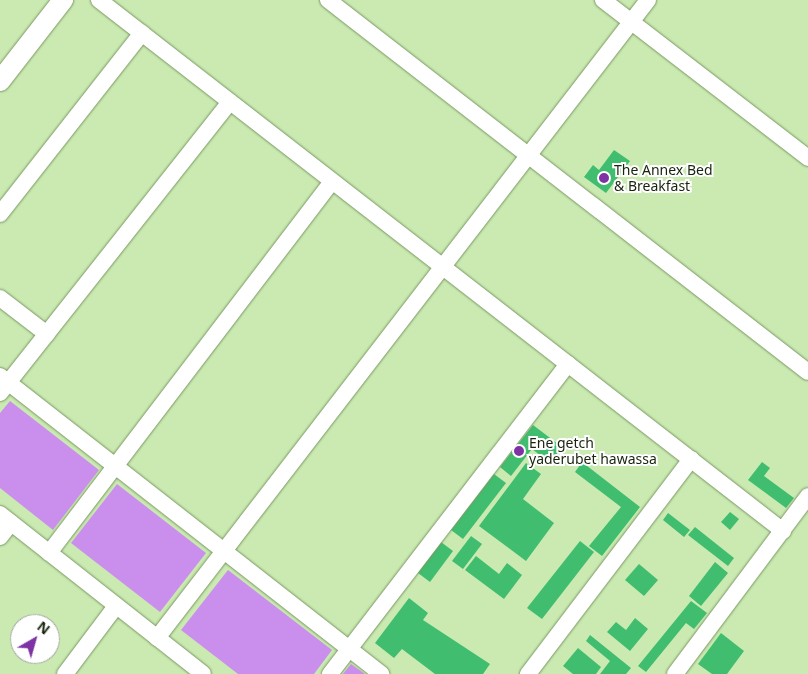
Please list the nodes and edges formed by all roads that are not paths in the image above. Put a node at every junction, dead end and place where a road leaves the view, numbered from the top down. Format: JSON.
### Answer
{"nodes":[{"id":1,"x":63,"y":0,"type":"edge"},
{"id":2,"x":99,"y":0,"type":"edge"},
{"id":3,"x":328,"y":0,"type":"edge"},
{"id":4,"x":603,"y":0,"type":"edge"},
{"id":5,"x":648,"y":0,"type":"edge"},
{"id":6,"x":631,"y":22,"type":"junction"},
{"id":7,"x":142,"y":33,"type":"junction"},
{"id":8,"x":0,"y":81,"type":"edge"},
{"id":9,"x":230,"y":102,"type":"junction"},
{"id":10,"x":530,"y":155,"type":"junction"},
{"id":11,"x":808,"y":158,"type":"edge"},
{"id":12,"x":332,"y":181,"type":"junction"},
{"id":13,"x":0,"y":214,"type":"edge"},
{"id":14,"x":443,"y":267,"type":"junction"},
{"id":15,"x":0,"y":298,"type":"edge"},
{"id":16,"x":47,"y":334,"type":"junction"},
{"id":17,"x":568,"y":364,"type":"junction"},
{"id":18,"x":808,"y":372,"type":"edge"},
{"id":19,"x":3,"y":384,"type":"edge"},
{"id":20,"x":690,"y":459,"type":"junction"},
{"id":21,"x":117,"y":467,"type":"junction"},
{"id":22,"x":808,"y":496,"type":"edge"},
{"id":23,"x":5,"y":519,"type":"edge"},
{"id":24,"x":783,"y":531,"type":"junction"},
{"id":25,"x":0,"y":537,"type":"edge"},
{"id":26,"x":224,"y":551,"type":"junction"},
{"id":27,"x":49,"y":553,"type":"junction"},
{"id":28,"x":116,"y":606,"type":"junction"},
{"id":29,"x":157,"y":638,"type":"junction"},
{"id":30,"x":349,"y":649,"type":"junction"},
{"id":31,"x":65,"y":674,"type":"edge"},
{"id":32,"x":203,"y":674,"type":"edge"},
{"id":33,"x":330,"y":674,"type":"edge"},
{"id":34,"x":381,"y":674,"type":"edge"},
{"id":35,"x":528,"y":674,"type":"edge"},
{"id":36,"x":674,"y":674,"type":"edge"}],
"edges":[{"from":1,"to":8,"type":"street"},
{"from":2,"to":7,"type":"street"},
{"from":3,"to":10,"type":"street"},
{"from":4,"to":6,"type":"street"},
{"from":5,"to":6,"type":"street"},
{"from":6,"to":10,"type":"street"},
{"from":6,"to":11,"type":"street"},
{"from":7,"to":9,"type":"street"},
{"from":7,"to":13,"type":"street"},
{"from":9,"to":12,"type":"street"},
{"from":9,"to":16,"type":"street"},
{"from":10,"to":14,"type":"street"},
{"from":10,"to":18,"type":"street"},
{"from":12,"to":14,"type":"street"},
{"from":12,"to":21,"type":"street"},
{"from":14,"to":17,"type":"street"},
{"from":14,"to":26,"type":"street"},
{"from":15,"to":16,"type":"street"},
{"from":16,"to":19,"type":"street"},
{"from":17,"to":20,"type":"street"},
{"from":17,"to":30,"type":"street"},
{"from":19,"to":21,"type":"street"},
{"from":20,"to":24,"type":"street"},
{"from":20,"to":35,"type":"street"},
{"from":21,"to":26,"type":"street"},
{"from":21,"to":27,"type":"street"},
{"from":22,"to":24,"type":"street"},
{"from":23,"to":25,"type":"street"},
{"from":23,"to":27,"type":"street"},
{"from":24,"to":36,"type":"street"},
{"from":26,"to":29,"type":"street"},
{"from":26,"to":30,"type":"street"},
{"from":27,"to":28,"type":"street"},
{"from":28,"to":29,"type":"street"},
{"from":28,"to":31,"type":"street"},
{"from":29,"to":32,"type":"street"},
{"from":30,"to":33,"type":"street"},
{"from":30,"to":34,"type":"street"}]}
